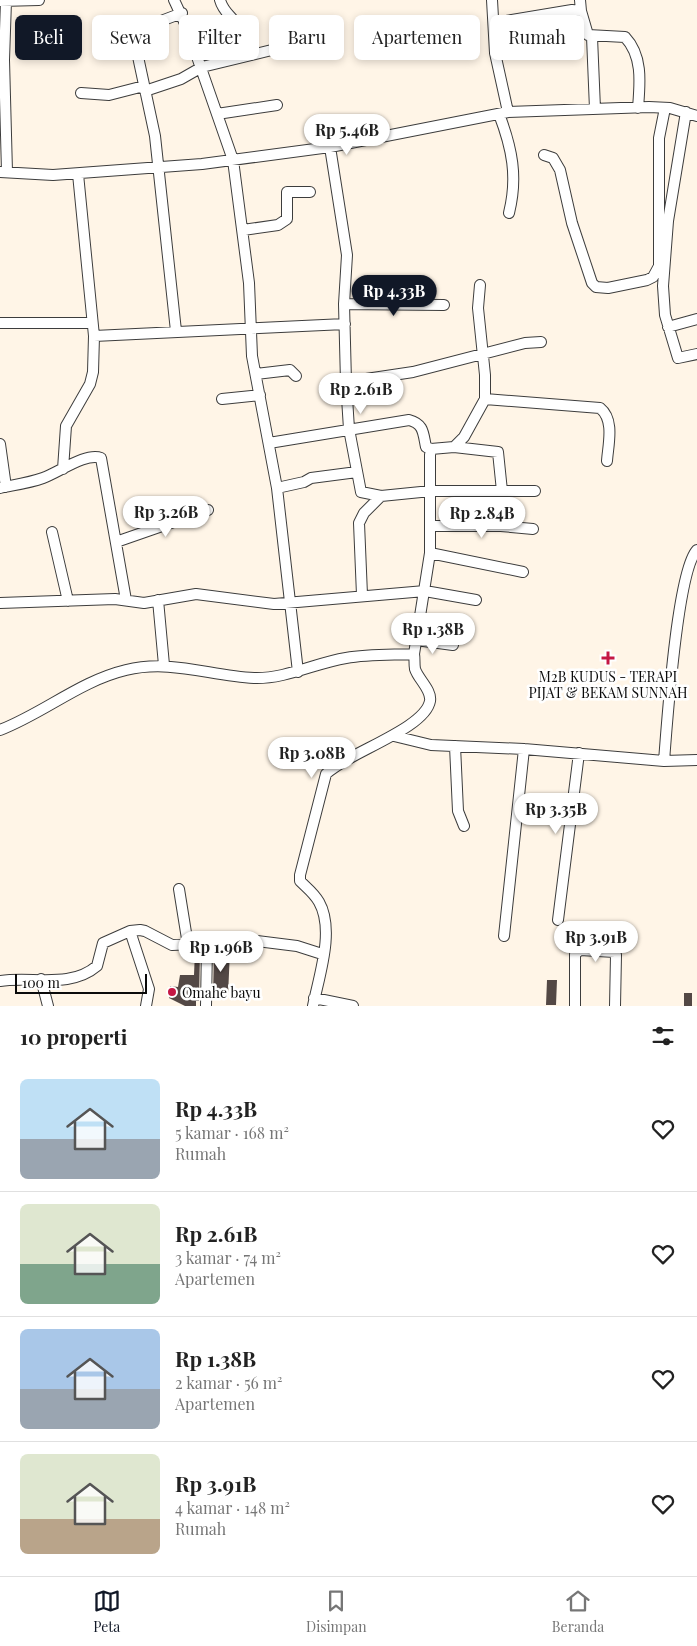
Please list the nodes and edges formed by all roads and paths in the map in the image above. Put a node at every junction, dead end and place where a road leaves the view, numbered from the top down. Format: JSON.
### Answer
{"nodes":[{"id":1,"x":39,"y":0,"type":"edge"},
{"id":2,"x":174,"y":0,"type":"edge"},
{"id":3,"x":220,"y":0,"type":"edge"},
{"id":4,"x":492,"y":0,"type":"edge"},
{"id":5,"x":580,"y":0,"type":"edge"},
{"id":6,"x":3,"y":1,"type":"edge"},
{"id":7,"x":581,"y":11,"type":"junction"},
{"id":8,"x":182,"y":13,"type":"junction"},
{"id":9,"x":228,"y":15,"type":"edge"},
{"id":10,"x":493,"y":15,"type":"edge"},
{"id":11,"x":542,"y":15,"type":"edge"},
{"id":12,"x":592,"y":37,"type":"junction"},
{"id":13,"x":231,"y":60,"type":"edge"},
{"id":14,"x":496,"y":60,"type":"edge"},
{"id":15,"x":202,"y":67,"type":"junction"},
{"id":16,"x":144,"y":89,"type":"junction"},
{"id":17,"x":81,"y":93,"type":"dead end"},
{"id":18,"x":276,"y":105,"type":"dead end"},
{"id":19,"x":638,"y":108,"type":"junction"},
{"id":20,"x":665,"y":108,"type":"junction"},
{"id":21,"x":595,"y":109,"type":"junction"},
{"id":22,"x":686,"y":112,"type":"junction"},
{"id":23,"x":503,"y":113,"type":"junction"},
{"id":24,"x":217,"y":114,"type":"junction"},
{"id":25,"x":697,"y":116,"type":"edge"},
{"id":26,"x":330,"y":147,"type":"junction"},
{"id":27,"x":544,"y":156,"type":"dead end"},
{"id":28,"x":233,"y":160,"type":"junction"},
{"id":29,"x":158,"y":167,"type":"junction"},
{"id":30,"x":3,"y":172,"type":"edge"},
{"id":31,"x":78,"y":174,"type":"junction"},
{"id":32,"x":310,"y":192,"type":"dead end"},
{"id":33,"x":509,"y":213,"type":"dead end"},
{"id":34,"x":243,"y":230,"type":"junction"},
{"id":35,"x":480,"y":285,"type":"dead end"},
{"id":36,"x":344,"y":304,"type":"junction"},
{"id":37,"x":444,"y":305,"type":"dead end"},
{"id":38,"x":697,"y":319,"type":"edge"},
{"id":39,"x":0,"y":323,"type":"edge"},
{"id":40,"x":92,"y":323,"type":"junction"},
{"id":41,"x":345,"y":324,"type":"junction"},
{"id":42,"x":668,"y":327,"type":"junction"},
{"id":43,"x":250,"y":328,"type":"junction"},
{"id":44,"x":176,"y":331,"type":"junction"},
{"id":45,"x":94,"y":336,"type":"junction"},
{"id":46,"x":541,"y":342,"type":"dead end"},
{"id":47,"x":482,"y":354,"type":"junction"},
{"id":48,"x":697,"y":354,"type":"edge"},
{"id":49,"x":256,"y":374,"type":"junction"},
{"id":50,"x":296,"y":376,"type":"dead end"},
{"id":51,"x":346,"y":382,"type":"junction"},
{"id":52,"x":260,"y":395,"type":"junction"},
{"id":53,"x":222,"y":399,"type":"dead end"},
{"id":54,"x":485,"y":399,"type":"junction"},
{"id":55,"x":349,"y":429,"type":"junction"},
{"id":56,"x":269,"y":443,"type":"junction"},
{"id":57,"x":0,"y":444,"type":"edge"},
{"id":58,"x":454,"y":447,"type":"junction"},
{"id":59,"x":431,"y":449,"type":"junction"},
{"id":60,"x":607,"y":461,"type":"dead end"},
{"id":61,"x":63,"y":469,"type":"junction"},
{"id":62,"x":357,"y":472,"type":"junction"},
{"id":63,"x":3,"y":487,"type":"edge"},
{"id":64,"x":277,"y":488,"type":"junction"},
{"id":65,"x":431,"y":491,"type":"junction"},
{"id":66,"x":502,"y":491,"type":"junction"},
{"id":67,"x":535,"y":491,"type":"dead end"},
{"id":68,"x":381,"y":496,"type":"junction"},
{"id":69,"x":208,"y":510,"type":"dead end"},
{"id":70,"x":431,"y":526,"type":"junction"},
{"id":71,"x":533,"y":529,"type":"dead end"},
{"id":72,"x":52,"y":532,"type":"dead end"},
{"id":73,"x":116,"y":542,"type":"junction"},
{"id":74,"x":697,"y":550,"type":"edge"},
{"id":75,"x":430,"y":553,"type":"junction"},
{"id":76,"x":523,"y":572,"type":"dead end"},
{"id":77,"x":425,"y":591,"type":"junction"},
{"id":78,"x":362,"y":594,"type":"junction"},
{"id":79,"x":126,"y":600,"type":"junction"},
{"id":80,"x":158,"y":600,"type":"junction"},
{"id":81,"x":476,"y":600,"type":"dead end"},
{"id":82,"x":68,"y":601,"type":"junction"},
{"id":83,"x":0,"y":603,"type":"edge"},
{"id":84,"x":291,"y":603,"type":"junction"},
{"id":85,"x":416,"y":640,"type":"junction"},
{"id":86,"x":453,"y":645,"type":"dead end"},
{"id":87,"x":414,"y":654,"type":"junction"},
{"id":88,"x":164,"y":665,"type":"junction"},
{"id":89,"x":298,"y":672,"type":"junction"},
{"id":90,"x":0,"y":730,"type":"edge"},
{"id":91,"x":394,"y":736,"type":"junction"},
{"id":92,"x":455,"y":746,"type":"junction"},
{"id":93,"x":524,"y":749,"type":"junction"},
{"id":94,"x":579,"y":754,"type":"junction"},
{"id":95,"x":697,"y":760,"type":"edge"},
{"id":96,"x":664,"y":761,"type":"junction"},
{"id":97,"x":464,"y":826,"type":"dead end"},
{"id":98,"x":179,"y":889,"type":"dead end"},
{"id":99,"x":558,"y":920,"type":"dead end"},
{"id":100,"x":130,"y":931,"type":"junction"},
{"id":101,"x":504,"y":936,"type":"dead end"},
{"id":102,"x":188,"y":945,"type":"junction"},
{"id":103,"x":207,"y":945,"type":"junction"},
{"id":104,"x":322,"y":954,"type":"junction"},
{"id":105,"x":41,"y":980,"type":"junction"},
{"id":106,"x":0,"y":981,"type":"edge"},
{"id":107,"x":314,"y":1002,"type":"edge"},
{"id":108,"x":48,"y":1006,"type":"edge"},
{"id":109,"x":146,"y":1006,"type":"edge"},
{"id":110,"x":206,"y":1006,"type":"edge"},
{"id":111,"x":353,"y":1006,"type":"edge"},
{"id":112,"x":575,"y":1006,"type":"edge"},
{"id":113,"x":615,"y":1006,"type":"edge"}],
"edges":[{"from":1,"to":6,"type":"street"},
{"from":2,"to":8,"type":"street"},
{"from":3,"to":9,"type":"street"},
{"from":4,"to":10,"type":"street"},
{"from":5,"to":7,"type":"street"},
{"from":6,"to":30,"type":"street"},
{"from":7,"to":11,"type":"street"},
{"from":7,"to":12,"type":"street"},
{"from":8,"to":15,"type":"street"},
{"from":8,"to":16,"type":"street"},
{"from":12,"to":19,"type":"street"},
{"from":12,"to":21,"type":"street"},
{"from":13,"to":15,"type":"street"},
{"from":14,"to":23,"type":"street"},
{"from":15,"to":16,"type":"street"},
{"from":15,"to":24,"type":"street"},
{"from":16,"to":17,"type":"street"},
{"from":16,"to":29,"type":"street"},
{"from":18,"to":24,"type":"street"},
{"from":19,"to":20,"type":"street"},
{"from":19,"to":21,"type":"street"},
{"from":20,"to":22,"type":"street"},
{"from":20,"to":27,"type":"street"},
{"from":21,"to":23,"type":"street"},
{"from":22,"to":25,"type":"street"},
{"from":22,"to":42,"type":"street"},
{"from":23,"to":26,"type":"street"},
{"from":23,"to":33,"type":"street"},
{"from":24,"to":28,"type":"street"},
{"from":26,"to":28,"type":"street"},
{"from":26,"to":36,"type":"street"},
{"from":28,"to":29,"type":"street"},
{"from":28,"to":34,"type":"street"},
{"from":29,"to":31,"type":"street"},
{"from":29,"to":44,"type":"street"},
{"from":30,"to":31,"type":"street"},
{"from":31,"to":40,"type":"street"},
{"from":32,"to":34,"type":"street"},
{"from":34,"to":43,"type":"street"},
{"from":35,"to":47,"type":"street"},
{"from":36,"to":37,"type":"street"},
{"from":36,"to":41,"type":"street"},
{"from":38,"to":42,"type":"street"},
{"from":39,"to":40,"type":"street"},
{"from":40,"to":45,"type":"street"},
{"from":41,"to":43,"type":"street"},
{"from":41,"to":51,"type":"street"},
{"from":42,"to":48,"type":"street"},
{"from":43,"to":44,"type":"street"},
{"from":43,"to":49,"type":"street"},
{"from":44,"to":45,"type":"street"},
{"from":45,"to":61,"type":"street"},
{"from":46,"to":47,"type":"street"},
{"from":47,"to":51,"type":"street"},
{"from":47,"to":54,"type":"street"},
{"from":49,"to":50,"type":"street"},
{"from":49,"to":52,"type":"street"},
{"from":51,"to":55,"type":"street"},
{"from":52,"to":53,"type":"street"},
{"from":52,"to":56,"type":"street"},
{"from":54,"to":58,"type":"street"},
{"from":54,"to":60,"type":"street"},
{"from":55,"to":56,"type":"street"},
{"from":55,"to":59,"type":"street"},
{"from":55,"to":62,"type":"street"},
{"from":56,"to":64,"type":"street"},
{"from":57,"to":63,"type":"street"},
{"from":58,"to":59,"type":"street"},
{"from":58,"to":66,"type":"street"},
{"from":59,"to":65,"type":"street"},
{"from":61,"to":63,"type":"street"},
{"from":61,"to":73,"type":"street"},
{"from":62,"to":64,"type":"street"},
{"from":62,"to":68,"type":"street"},
{"from":64,"to":84,"type":"street"},
{"from":65,"to":66,"type":"street"},
{"from":65,"to":68,"type":"street"},
{"from":65,"to":70,"type":"street"},
{"from":66,"to":67,"type":"street"},
{"from":68,"to":78,"type":"street"},
{"from":69,"to":73,"type":"street"},
{"from":70,"to":71,"type":"street"},
{"from":70,"to":75,"type":"street"},
{"from":72,"to":82,"type":"street"},
{"from":73,"to":79,"type":"street"},
{"from":74,"to":96,"type":"street"},
{"from":75,"to":76,"type":"street"},
{"from":75,"to":77,"type":"street"},
{"from":77,"to":78,"type":"street"},
{"from":77,"to":81,"type":"street"},
{"from":77,"to":85,"type":"street"},
{"from":78,"to":84,"type":"street"},
{"from":79,"to":80,"type":"street"},
{"from":79,"to":82,"type":"street"},
{"from":80,"to":84,"type":"street"},
{"from":80,"to":88,"type":"street"},
{"from":82,"to":83,"type":"street"},
{"from":84,"to":89,"type":"street"},
{"from":85,"to":86,"type":"street"},
{"from":85,"to":87,"type":"street"},
{"from":87,"to":89,"type":"street"},
{"from":87,"to":91,"type":"street"},
{"from":88,"to":89,"type":"street"},
{"from":88,"to":90,"type":"street"},
{"from":91,"to":92,"type":"street"},
{"from":91,"to":104,"type":"street"},
{"from":92,"to":93,"type":"street"},
{"from":92,"to":97,"type":"street"},
{"from":93,"to":94,"type":"street"},
{"from":93,"to":101,"type":"street"},
{"from":94,"to":96,"type":"street"},
{"from":94,"to":99,"type":"street"},
{"from":95,"to":96,"type":"street"},
{"from":98,"to":102,"type":"street"},
{"from":100,"to":102,"type":"street"},
{"from":100,"to":105,"type":"street"},
{"from":100,"to":109,"type":"street"},
{"from":102,"to":103,"type":"street"},
{"from":103,"to":104,"type":"street"},
{"from":103,"to":110,"type":"street"},
{"from":104,"to":107,"type":"street"},
{"from":105,"to":106,"type":"street"},
{"from":105,"to":108,"type":"street"},
{"from":107,"to":111,"type":"street"},
{"from":112,"to":113,"type":"street"}]}
